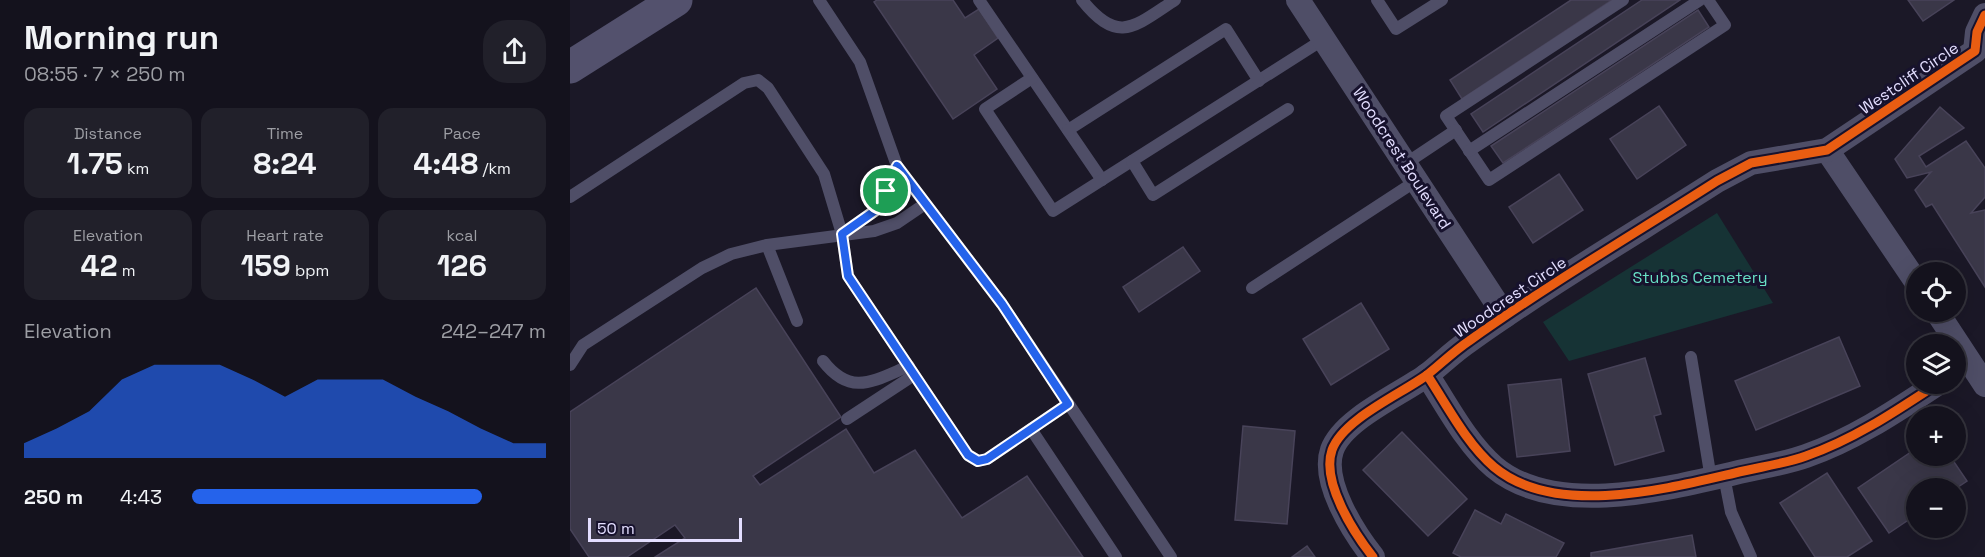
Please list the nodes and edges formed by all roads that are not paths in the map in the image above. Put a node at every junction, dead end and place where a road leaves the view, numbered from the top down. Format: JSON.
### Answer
{"nodes":[{"id":1,"x":676,"y":0,"type":"edge"},
{"id":2,"x":819,"y":0,"type":"edge"},
{"id":3,"x":979,"y":0,"type":"edge"},
{"id":4,"x":1082,"y":0,"type":"edge"},
{"id":5,"x":1175,"y":0,"type":"edge"},
{"id":6,"x":1377,"y":0,"type":"edge"},
{"id":7,"x":1442,"y":0,"type":"edge"},
{"id":8,"x":1623,"y":0,"type":"edge"},
{"id":9,"x":1700,"y":0,"type":"edge"},
{"id":10,"x":1708,"y":0,"type":"edge"},
{"id":11,"x":1301,"y":1,"type":"edge"},
{"id":12,"x":1985,"y":15,"type":"edge"},
{"id":13,"x":1324,"y":39,"type":"junction"},
{"id":14,"x":1980,"y":60,"type":"edge"},
{"id":15,"x":570,"y":67,"type":"edge"},
{"id":16,"x":1032,"y":78,"type":"junction"},
{"id":17,"x":1259,"y":81,"type":"junction"},
{"id":18,"x":1288,"y":109,"type":"dead end"},
{"id":19,"x":1068,"y":130,"type":"junction"},
{"id":20,"x":1456,"y":130,"type":"junction"},
{"id":21,"x":1469,"y":150,"type":"junction"},
{"id":22,"x":1827,"y":150,"type":"junction"},
{"id":23,"x":1132,"y":161,"type":"junction"},
{"id":24,"x":897,"y":166,"type":"junction"},
{"id":25,"x":1411,"y":172,"type":"junction"},
{"id":26,"x":1102,"y":180,"type":"junction"},
{"id":27,"x":570,"y":197,"type":"edge"},
{"id":28,"x":925,"y":204,"type":"junction"},
{"id":29,"x":842,"y":234,"type":"junction"},
{"id":30,"x":767,"y":245,"type":"junction"},
{"id":31,"x":1906,"y":267,"type":"edge"},
{"id":32,"x":1252,"y":288,"type":"dead end"},
{"id":33,"x":1505,"y":316,"type":"junction"},
{"id":34,"x":798,"y":321,"type":"dead end"},
{"id":35,"x":1691,"y":357,"type":"dead end"},
{"id":36,"x":823,"y":361,"type":"dead end"},
{"id":37,"x":570,"y":364,"type":"edge"},
{"id":38,"x":1966,"y":369,"type":"edge"},
{"id":39,"x":912,"y":370,"type":"junction"},
{"id":40,"x":1427,"y":375,"type":"junction"},
{"id":41,"x":1985,"y":385,"type":"edge"},
{"id":42,"x":1922,"y":394,"type":"edge"},
{"id":43,"x":1068,"y":404,"type":"junction"},
{"id":44,"x":847,"y":419,"type":"dead end"},
{"id":45,"x":1031,"y":429,"type":"junction"},
{"id":46,"x":1718,"y":477,"type":"junction"},
{"id":47,"x":1116,"y":557,"type":"edge"},
{"id":48,"x":1171,"y":557,"type":"edge"},
{"id":49,"x":1373,"y":557,"type":"edge"},
{"id":50,"x":1751,"y":557,"type":"edge"}],
"edges":[{"from":1,"to":15,"type":"main road"},
{"from":2,"to":24,"type":"lane"},
{"from":3,"to":16,"type":"lane"},
{"from":4,"to":5,"type":"lane"},
{"from":6,"to":7,"type":"lane"},
{"from":8,"to":20,"type":"lane"},
{"from":9,"to":21,"type":"lane"},
{"from":10,"to":21,"type":"lane"},
{"from":11,"to":13,"type":"street","name":"Woodcrest Boulevard"},
{"from":12,"to":14,"type":"street","name":"Westcliff Circle"},
{"from":13,"to":17,"type":"lane"},
{"from":13,"to":25,"type":"street","name":"Woodcrest Boulevard"},
{"from":14,"to":22,"type":"street","name":"Westcliff Circle"},
{"from":16,"to":19,"type":"lane"},
{"from":16,"to":26,"type":"lane"},
{"from":17,"to":19,"type":"lane"},
{"from":17,"to":23,"type":"lane"},
{"from":18,"to":23,"type":"lane"},
{"from":19,"to":26,"type":"lane"},
{"from":20,"to":21,"type":"lane"},
{"from":20,"to":25,"type":"lane"},
{"from":22,"to":31,"type":"street"},
{"from":22,"to":33,"type":"street","name":"Woodcrest Circle"},
{"from":23,"to":26,"type":"lane"},
{"from":24,"to":28,"type":"lane"},
{"from":24,"to":29,"type":"lane"},
{"from":25,"to":32,"type":"lane"},
{"from":25,"to":33,"type":"street","name":"Woodcrest Boulevard"},
{"from":27,"to":29,"type":"lane"},
{"from":28,"to":29,"type":"lane"},
{"from":28,"to":43,"type":"lane"},
{"from":29,"to":30,"type":"lane"},
{"from":29,"to":39,"type":"lane"},
{"from":30,"to":34,"type":"lane"},
{"from":30,"to":37,"type":"lane"},
{"from":33,"to":40,"type":"street","name":"Woodcrest Circle"},
{"from":35,"to":46,"type":"lane"},
{"from":36,"to":39,"type":"lane"},
{"from":38,"to":41,"type":"street"},
{"from":39,"to":44,"type":"lane"},
{"from":39,"to":45,"type":"lane"},
{"from":40,"to":46,"type":"street"},
{"from":40,"to":49,"type":"street","name":"Woodcrest Circle"},
{"from":42,"to":46,"type":"street"},
{"from":43,"to":45,"type":"lane"},
{"from":43,"to":48,"type":"lane"},
{"from":45,"to":47,"type":"lane"},
{"from":46,"to":50,"type":"lane"}]}
